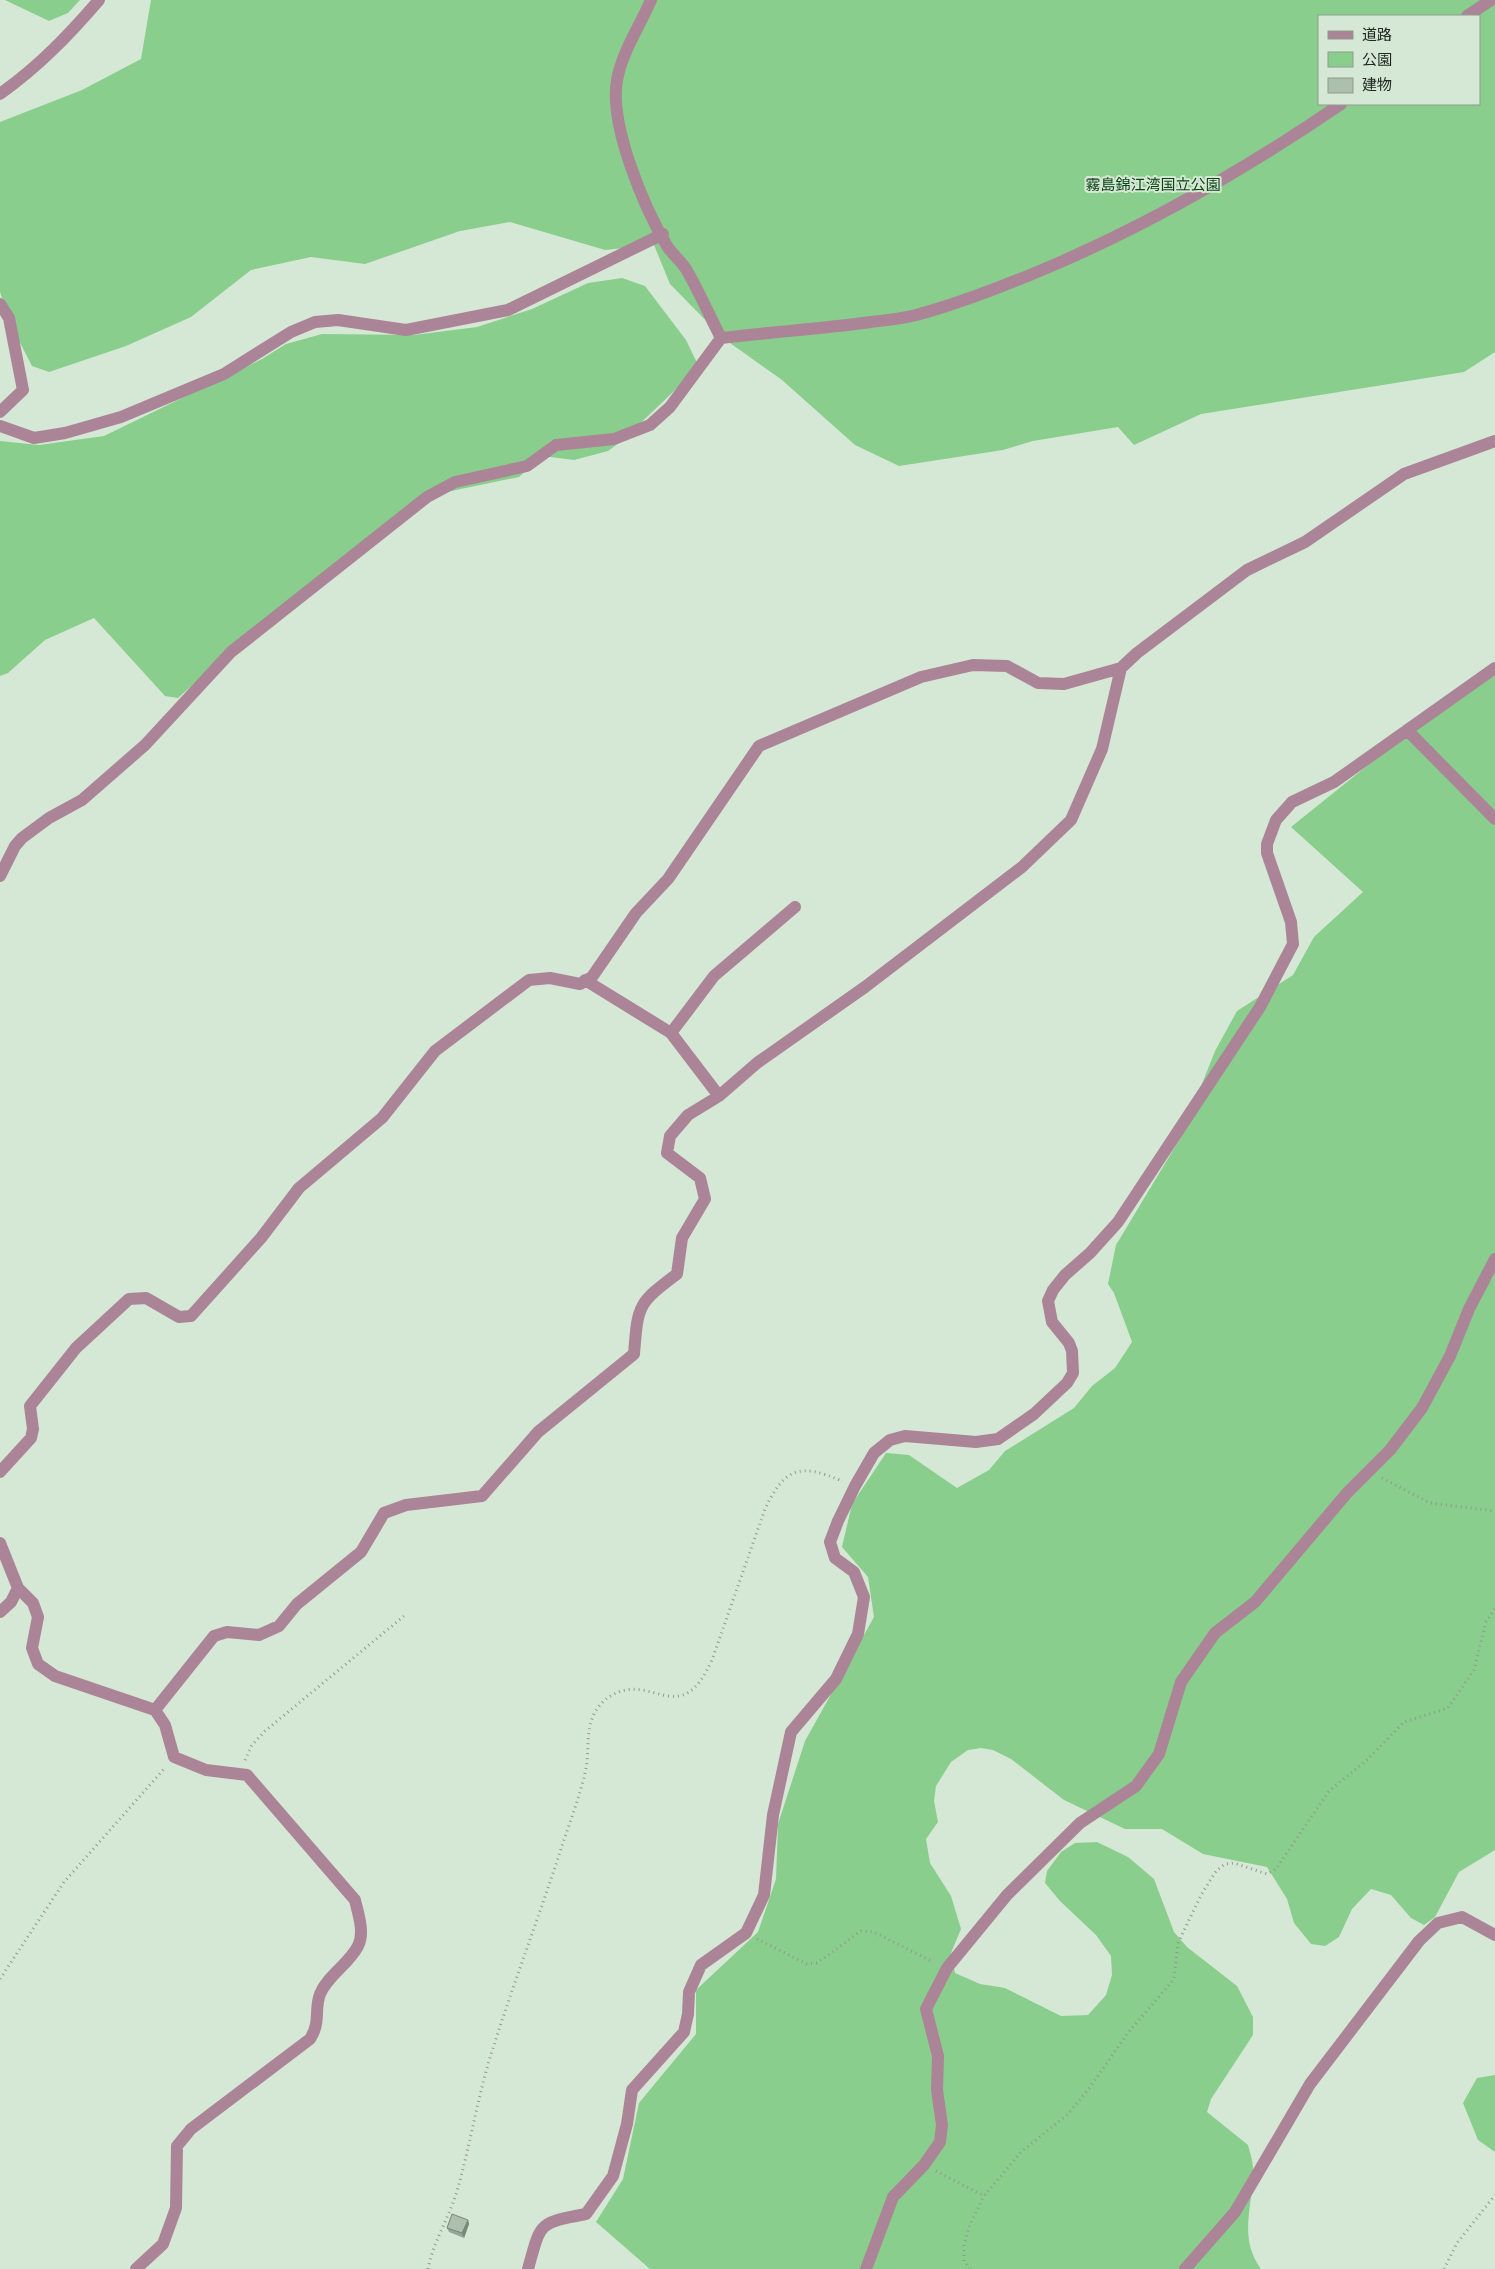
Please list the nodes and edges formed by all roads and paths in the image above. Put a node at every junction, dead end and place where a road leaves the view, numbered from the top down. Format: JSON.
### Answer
{"nodes":[{"id":1,"x":100,"y":0,"type":"edge"},
{"id":2,"x":651,"y":0,"type":"edge"},
{"id":3,"x":1491,"y":0,"type":"edge"},
{"id":4,"x":1468,"y":15,"type":"edge"},
{"id":5,"x":0,"y":94,"type":"edge"},
{"id":6,"x":1340,"y":105,"type":"edge"},
{"id":7,"x":663,"y":234,"type":"junction"},
{"id":8,"x":0,"y":304,"type":"edge"},
{"id":9,"x":720,"y":338,"type":"junction"},
{"id":10,"x":0,"y":412,"type":"edge"},
{"id":11,"x":0,"y":426,"type":"edge"},
{"id":12,"x":1495,"y":441,"type":"edge"},
{"id":13,"x":1121,"y":668,"type":"junction"},
{"id":14,"x":1495,"y":668,"type":"edge"},
{"id":15,"x":1407,"y":730,"type":"junction"},
{"id":16,"x":1495,"y":819,"type":"edge"},
{"id":17,"x":0,"y":876,"type":"edge"},
{"id":18,"x":795,"y":907,"type":"dead end"},
{"id":19,"x":585,"y":980,"type":"junction"},
{"id":20,"x":670,"y":1032,"type":"junction"},
{"id":21,"x":719,"y":1096,"type":"junction"},
{"id":22,"x":1495,"y":1259,"type":"edge"},
{"id":23,"x":1371,"y":1471,"type":"junction"},
{"id":24,"x":0,"y":1472,"type":"edge"},
{"id":25,"x":854,"y":1486,"type":"junction"},
{"id":26,"x":1495,"y":1512,"type":"edge"},
{"id":27,"x":0,"y":1543,"type":"edge"},
{"id":28,"x":18,"y":1588,"type":"junction"},
{"id":29,"x":1495,"y":1609,"type":"edge"},
{"id":30,"x":0,"y":1612,"type":"edge"},
{"id":31,"x":404,"y":1616,"type":"dead end"},
{"id":32,"x":155,"y":1710,"type":"junction"},
{"id":33,"x":174,"y":1757,"type":"junction"},
{"id":34,"x":239,"y":1774,"type":"junction"},
{"id":35,"x":746,"y":1933,"type":"junction"},
{"id":36,"x":1495,"y":1935,"type":"edge"},
{"id":37,"x":947,"y":1968,"type":"junction"},
{"id":38,"x":0,"y":1979,"type":"edge"},
{"id":39,"x":924,"y":2165,"type":"junction"},
{"id":40,"x":984,"y":2196,"type":"junction"},
{"id":41,"x":1495,"y":2196,"type":"edge"},
{"id":42,"x":136,"y":2269,"type":"edge"},
{"id":43,"x":428,"y":2269,"type":"edge"},
{"id":44,"x":528,"y":2269,"type":"edge"},
{"id":45,"x":866,"y":2269,"type":"edge"},
{"id":46,"x":970,"y":2269,"type":"edge"},
{"id":47,"x":1185,"y":2269,"type":"edge"},
{"id":48,"x":1444,"y":2269,"type":"edge"}],
"edges":[{"from":1,"to":5,"type":"street"},
{"from":2,"to":7,"type":"street"},
{"from":3,"to":4,"type":"street"},
{"from":6,"to":9,"type":"street"},
{"from":7,"to":9,"type":"street"},
{"from":7,"to":11,"type":"street"},
{"from":8,"to":10,"type":"street"},
{"from":9,"to":17,"type":"street"},
{"from":12,"to":13,"type":"street"},
{"from":13,"to":19,"type":"street"},
{"from":13,"to":21,"type":"street"},
{"from":14,"to":15,"type":"street"},
{"from":15,"to":16,"type":"street"},
{"from":15,"to":25,"type":"street"},
{"from":18,"to":20,"type":"street"},
{"from":19,"to":20,"type":"street"},
{"from":19,"to":24,"type":"street"},
{"from":20,"to":21,"type":"street"},
{"from":21,"to":32,"type":"street"},
{"from":22,"to":23,"type":"street"},
{"from":23,"to":26,"type":"path"},
{"from":23,"to":37,"type":"street"},
{"from":25,"to":35,"type":"street"},
{"from":25,"to":43,"type":"path"},
{"from":27,"to":28,"type":"street"},
{"from":28,"to":30,"type":"street"},
{"from":28,"to":32,"type":"street"},
{"from":29,"to":40,"type":"path"},
{"from":31,"to":34,"type":"path"},
{"from":32,"to":33,"type":"street"},
{"from":33,"to":34,"type":"street"},
{"from":33,"to":38,"type":"path"},
{"from":34,"to":42,"type":"street"},
{"from":35,"to":37,"type":"path"},
{"from":35,"to":44,"type":"street"},
{"from":36,"to":47,"type":"street"},
{"from":37,"to":39,"type":"street"},
{"from":39,"to":40,"type":"path"},
{"from":39,"to":45,"type":"street"},
{"from":40,"to":46,"type":"path"},
{"from":41,"to":48,"type":"path"}]}
